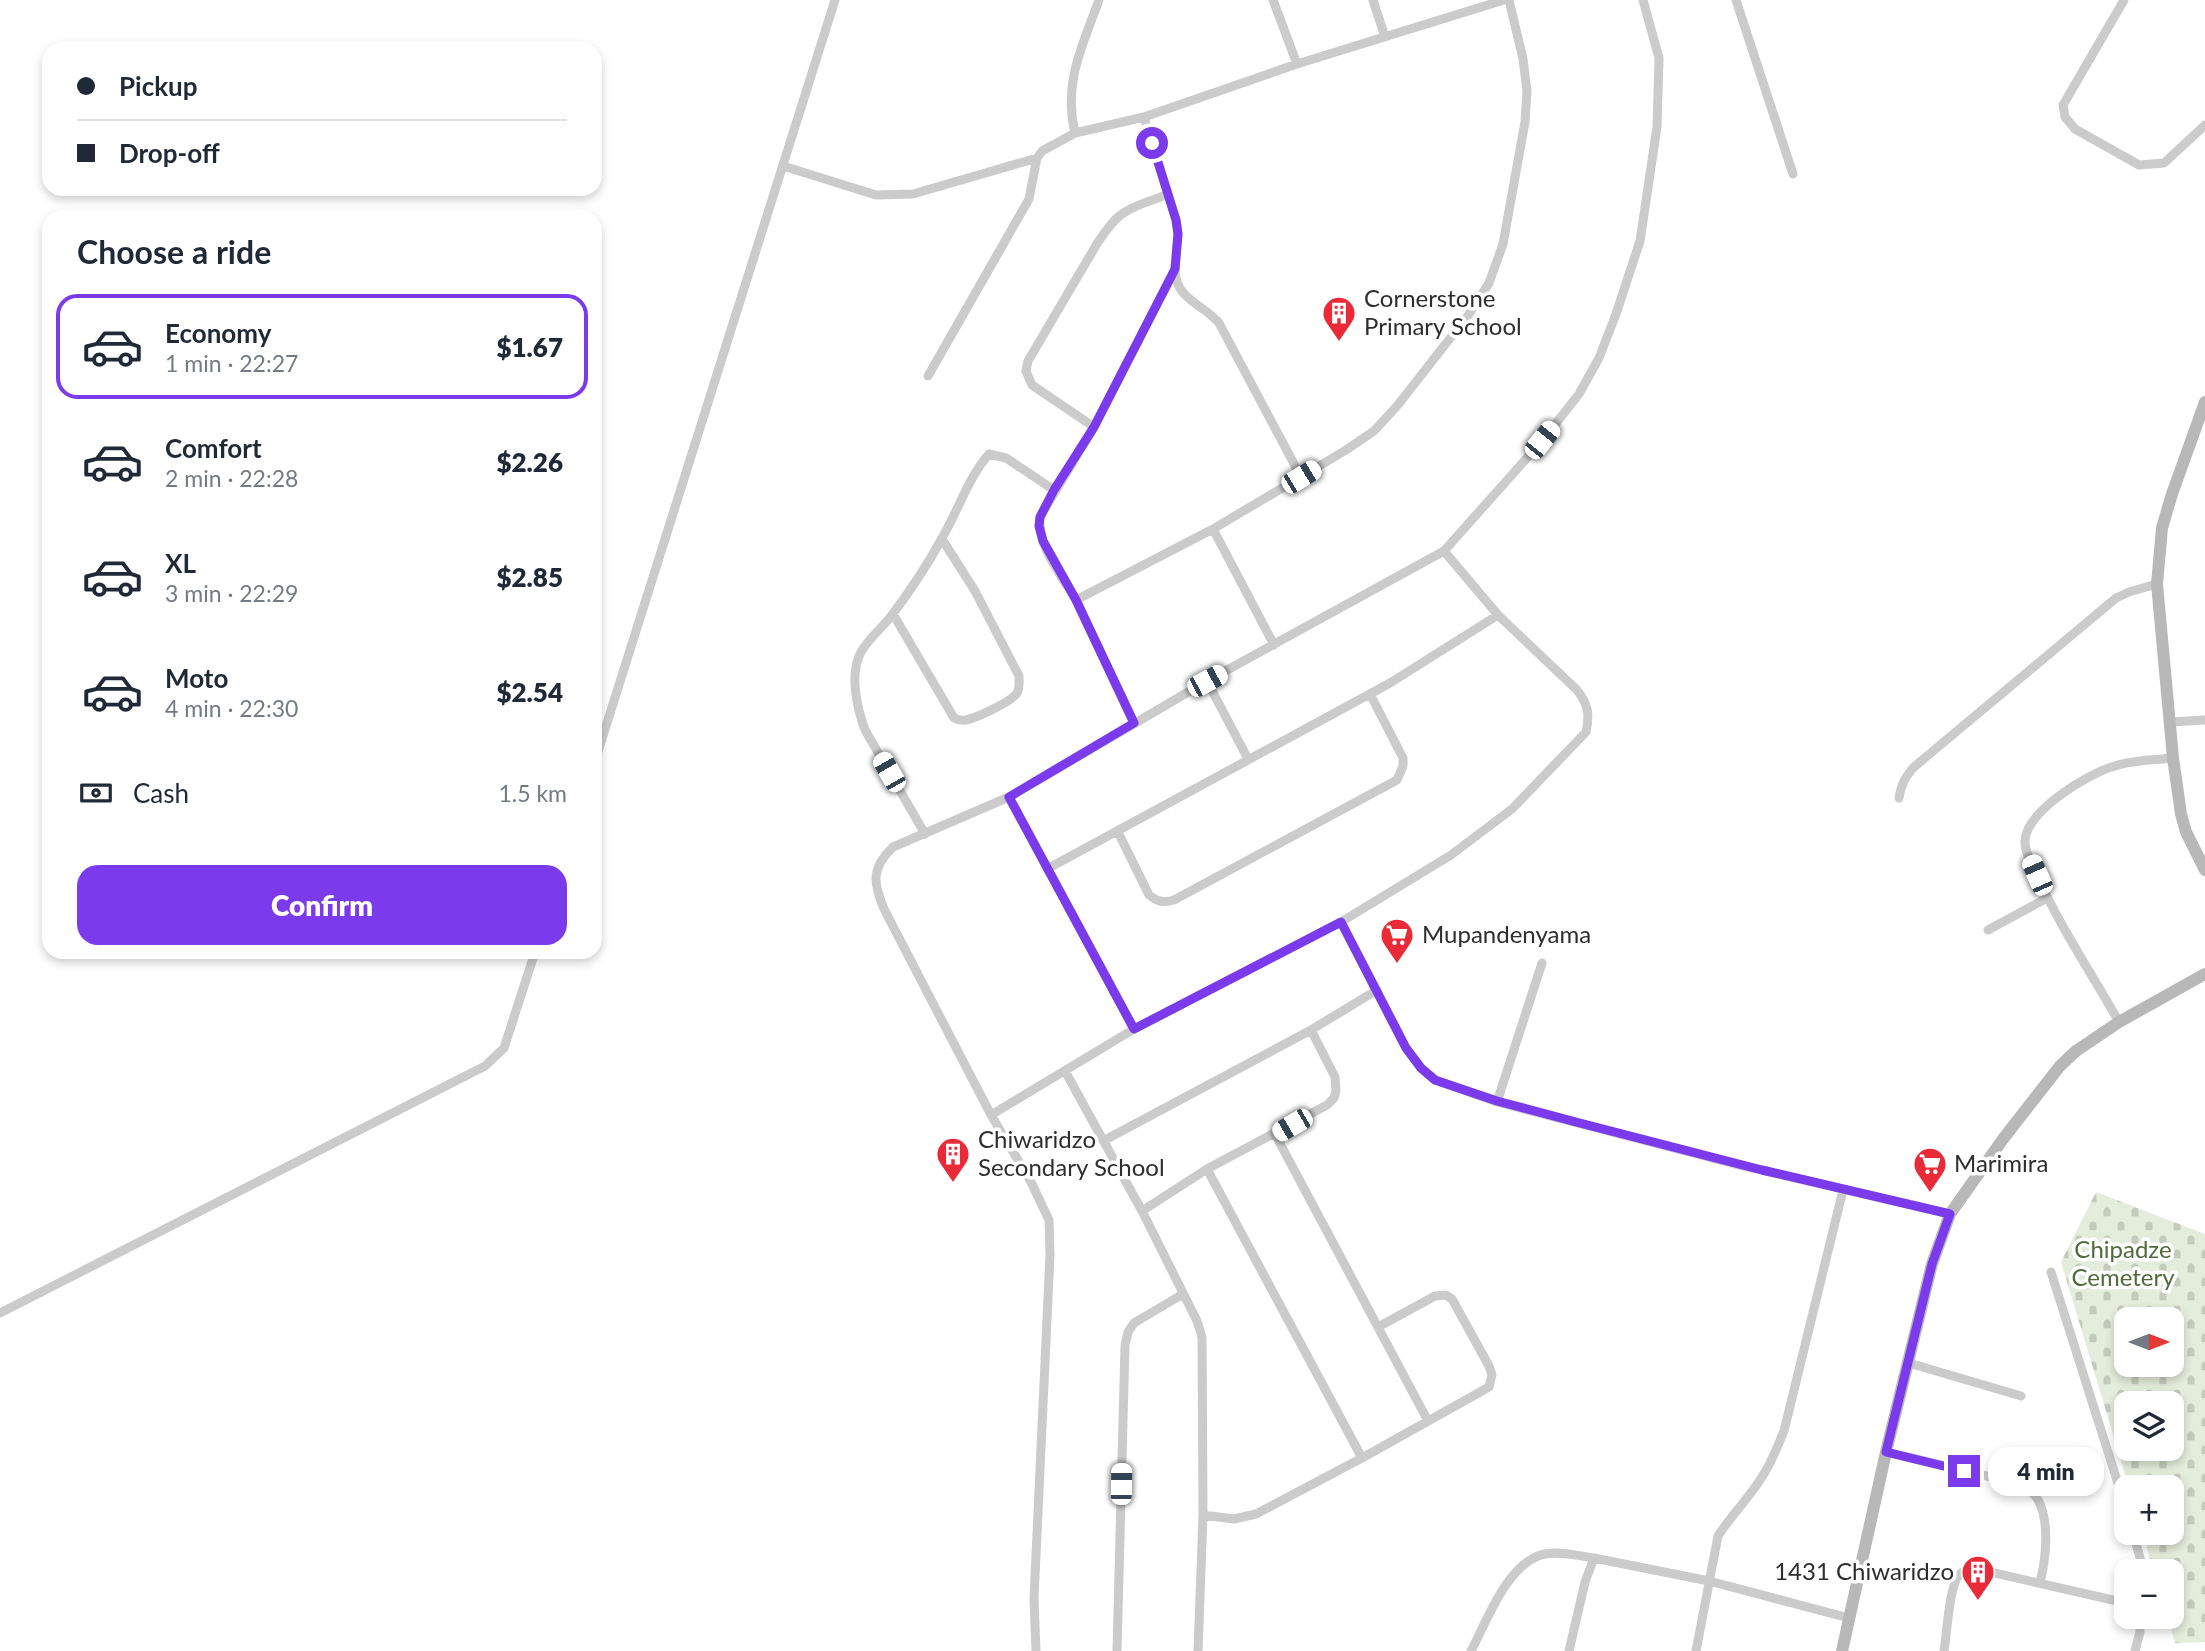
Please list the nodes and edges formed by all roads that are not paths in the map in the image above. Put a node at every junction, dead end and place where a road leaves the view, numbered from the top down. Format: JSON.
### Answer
{"nodes":[{"id":1,"x":835,"y":0,"type":"edge"},
{"id":2,"x":1099,"y":0,"type":"edge"},
{"id":3,"x":1273,"y":0,"type":"edge"},
{"id":4,"x":1373,"y":0,"type":"edge"},
{"id":5,"x":1504,"y":0,"type":"edge"},
{"id":6,"x":1510,"y":0,"type":"edge"},
{"id":7,"x":1643,"y":0,"type":"edge"},
{"id":8,"x":1736,"y":0,"type":"edge"},
{"id":9,"x":2124,"y":0,"type":"edge"},
{"id":10,"x":1385,"y":37,"type":"junction"},
{"id":11,"x":1297,"y":64,"type":"junction"},
{"id":12,"x":1144,"y":117,"type":"junction"},
{"id":13,"x":2205,"y":125,"type":"edge"},
{"id":14,"x":1075,"y":133,"type":"junction"},
{"id":15,"x":1037,"y":158,"type":"junction"},
{"id":16,"x":783,"y":166,"type":"junction"},
{"id":17,"x":1793,"y":174,"type":"dead end"},
{"id":18,"x":1168,"y":194,"type":"junction"},
{"id":19,"x":1175,"y":269,"type":"junction"},
{"id":20,"x":928,"y":376,"type":"dead end"},
{"id":21,"x":2205,"y":402,"type":"edge"},
{"id":22,"x":1094,"y":427,"type":"junction"},
{"id":23,"x":1301,"y":477,"type":"junction"},
{"id":24,"x":1054,"y":490,"type":"junction"},
{"id":25,"x":1213,"y":528,"type":"junction"},
{"id":26,"x":942,"y":539,"type":"junction"},
{"id":27,"x":1444,"y":551,"type":"junction"},
{"id":28,"x":2157,"y":584,"type":"junction"},
{"id":29,"x":1076,"y":600,"type":"junction"},
{"id":30,"x":893,"y":614,"type":"junction"},
{"id":31,"x":1498,"y":615,"type":"junction"},
{"id":32,"x":1274,"y":645,"type":"junction"},
{"id":33,"x":1207,"y":681,"type":"junction"},
{"id":34,"x":1370,"y":694,"type":"junction"},
{"id":35,"x":2205,"y":720,"type":"edge"},
{"id":36,"x":2170,"y":722,"type":"junction"},
{"id":37,"x":1134,"y":723,"type":"junction"},
{"id":38,"x":602,"y":739,"type":"edge"},
{"id":39,"x":2173,"y":758,"type":"junction"},
{"id":40,"x":1248,"y":760,"type":"junction"},
{"id":41,"x":1009,"y":797,"type":"junction"},
{"id":42,"x":1899,"y":798,"type":"dead end"},
{"id":43,"x":1118,"y":832,"type":"junction"},
{"id":44,"x":925,"y":834,"type":"junction"},
{"id":45,"x":1046,"y":869,"type":"junction"},
{"id":46,"x":2205,"y":870,"type":"edge"},
{"id":47,"x":2047,"y":898,"type":"junction"},
{"id":48,"x":1341,"y":922,"type":"junction"},
{"id":49,"x":1988,"y":930,"type":"dead end"},
{"id":50,"x":532,"y":959,"type":"edge"},
{"id":51,"x":1542,"y":963,"type":"dead end"},
{"id":52,"x":2205,"y":974,"type":"edge"},
{"id":53,"x":1377,"y":990,"type":"junction"},
{"id":54,"x":2119,"y":1021,"type":"junction"},
{"id":55,"x":1134,"y":1029,"type":"junction"},
{"id":56,"x":1311,"y":1030,"type":"junction"},
{"id":57,"x":1065,"y":1071,"type":"junction"},
{"id":58,"x":1497,"y":1101,"type":"junction"},
{"id":59,"x":991,"y":1115,"type":"junction"},
{"id":60,"x":1275,"y":1135,"type":"junction"},
{"id":61,"x":1102,"y":1141,"type":"junction"},
{"id":62,"x":1207,"y":1169,"type":"junction"},
{"id":63,"x":1843,"y":1190,"type":"junction"},
{"id":64,"x":1142,"y":1211,"type":"junction"},
{"id":65,"x":1950,"y":1214,"type":"junction"},
{"id":66,"x":2051,"y":1272,"type":"dead end"},
{"id":67,"x":1183,"y":1294,"type":"junction"},
{"id":68,"x":0,"y":1312,"type":"edge"},
{"id":69,"x":1378,"y":1327,"type":"junction"},
{"id":70,"x":1909,"y":1363,"type":"junction"},
{"id":71,"x":2021,"y":1396,"type":"dead end"},
{"id":72,"x":1428,"y":1422,"type":"junction"},
{"id":73,"x":1886,"y":1452,"type":"junction"},
{"id":74,"x":1362,"y":1458,"type":"junction"},
{"id":75,"x":2115,"y":1475,"type":"edge"},
{"id":76,"x":1203,"y":1515,"type":"junction"},
{"id":77,"x":1594,"y":1558,"type":"junction"},
{"id":78,"x":1709,"y":1581,"type":"junction"},
{"id":79,"x":2040,"y":1582,"type":"junction"},
{"id":80,"x":2114,"y":1600,"type":"edge"},
{"id":81,"x":1849,"y":1618,"type":"junction"},
{"id":82,"x":2140,"y":1629,"type":"edge"},
{"id":83,"x":1036,"y":1651,"type":"edge"},
{"id":84,"x":1117,"y":1651,"type":"edge"},
{"id":85,"x":1198,"y":1651,"type":"edge"},
{"id":86,"x":1471,"y":1651,"type":"edge"},
{"id":87,"x":1569,"y":1651,"type":"edge"},
{"id":88,"x":1696,"y":1651,"type":"edge"},
{"id":89,"x":1842,"y":1651,"type":"edge"},
{"id":90,"x":1944,"y":1651,"type":"edge"},
{"id":91,"x":2135,"y":1651,"type":"edge"}],
"edges":[{"from":1,"to":16,"type":"street"},
{"from":2,"to":14,"type":"street"},
{"from":3,"to":11,"type":"street"},
{"from":4,"to":10,"type":"street"},
{"from":5,"to":10,"type":"street"},
{"from":6,"to":23,"type":"street"},
{"from":7,"to":27,"type":"street"},
{"from":8,"to":17,"type":"street"},
{"from":9,"to":13,"type":"street"},
{"from":10,"to":11,"type":"street"},
{"from":11,"to":12,"type":"street"},
{"from":12,"to":14,"type":"street"},
{"from":12,"to":18,"type":"street"},
{"from":14,"to":15,"type":"street"},
{"from":15,"to":16,"type":"street"},
{"from":15,"to":20,"type":"street"},
{"from":16,"to":38,"type":"street"},
{"from":18,"to":19,"type":"street"},
{"from":18,"to":22,"type":"street"},
{"from":19,"to":22,"type":"street"},
{"from":19,"to":23,"type":"street"},
{"from":21,"to":28,"type":"street"},
{"from":22,"to":24,"type":"street"},
{"from":23,"to":25,"type":"street"},
{"from":24,"to":26,"type":"street"},
{"from":24,"to":29,"type":"street"},
{"from":25,"to":29,"type":"street"},
{"from":25,"to":32,"type":"street"},
{"from":26,"to":30,"type":"street"},
{"from":26,"to":30,"type":"street"},
{"from":27,"to":31,"type":"street"},
{"from":27,"to":32,"type":"street"},
{"from":28,"to":36,"type":"street"},
{"from":28,"to":42,"type":"street"},
{"from":29,"to":37,"type":"street"},
{"from":30,"to":44,"type":"street"},
{"from":31,"to":34,"type":"street"},
{"from":31,"to":48,"type":"street"},
{"from":32,"to":33,"type":"street"},
{"from":33,"to":37,"type":"street"},
{"from":33,"to":40,"type":"street"},
{"from":34,"to":40,"type":"street"},
{"from":34,"to":43,"type":"street"},
{"from":35,"to":36,"type":"street"},
{"from":36,"to":39,"type":"street"},
{"from":37,"to":41,"type":"street"},
{"from":39,"to":46,"type":"street"},
{"from":39,"to":47,"type":"street"},
{"from":40,"to":43,"type":"street"},
{"from":41,"to":44,"type":"street"},
{"from":41,"to":45,"type":"street"},
{"from":43,"to":45,"type":"street"},
{"from":44,"to":59,"type":"street"},
{"from":45,"to":55,"type":"street"},
{"from":47,"to":49,"type":"street"},
{"from":47,"to":54,"type":"street"},
{"from":48,"to":53,"type":"street"},
{"from":48,"to":55,"type":"street"},
{"from":50,"to":68,"type":"street"},
{"from":51,"to":58,"type":"street"},
{"from":52,"to":54,"type":"street"},
{"from":53,"to":56,"type":"street"},
{"from":53,"to":58,"type":"street"},
{"from":54,"to":65,"type":"street"},
{"from":55,"to":57,"type":"street"},
{"from":56,"to":60,"type":"street"},
{"from":56,"to":61,"type":"street"},
{"from":57,"to":59,"type":"street"},
{"from":57,"to":61,"type":"street"},
{"from":58,"to":63,"type":"street"},
{"from":59,"to":83,"type":"street"},
{"from":60,"to":62,"type":"street"},
{"from":60,"to":69,"type":"street"},
{"from":61,"to":64,"type":"street"},
{"from":62,"to":64,"type":"street"},
{"from":62,"to":74,"type":"street"},
{"from":63,"to":65,"type":"street"},
{"from":63,"to":78,"type":"street"},
{"from":64,"to":67,"type":"street"},
{"from":65,"to":70,"type":"street"},
{"from":66,"to":75,"type":"street"},
{"from":67,"to":76,"type":"street"},
{"from":67,"to":84,"type":"street"},
{"from":69,"to":72,"type":"street"},
{"from":69,"to":72,"type":"street"},
{"from":70,"to":71,"type":"street"},
{"from":70,"to":73,"type":"street"},
{"from":72,"to":74,"type":"street"},
{"from":73,"to":79,"type":"street"},
{"from":73,"to":81,"type":"street"},
{"from":74,"to":76,"type":"street"},
{"from":76,"to":85,"type":"street"},
{"from":77,"to":78,"type":"street"},
{"from":77,"to":86,"type":"street"},
{"from":77,"to":87,"type":"street"},
{"from":78,"to":81,"type":"street"},
{"from":78,"to":88,"type":"street"},
{"from":79,"to":80,"type":"street"},
{"from":79,"to":90,"type":"street"},
{"from":81,"to":89,"type":"street"},
{"from":82,"to":91,"type":"street"}]}
